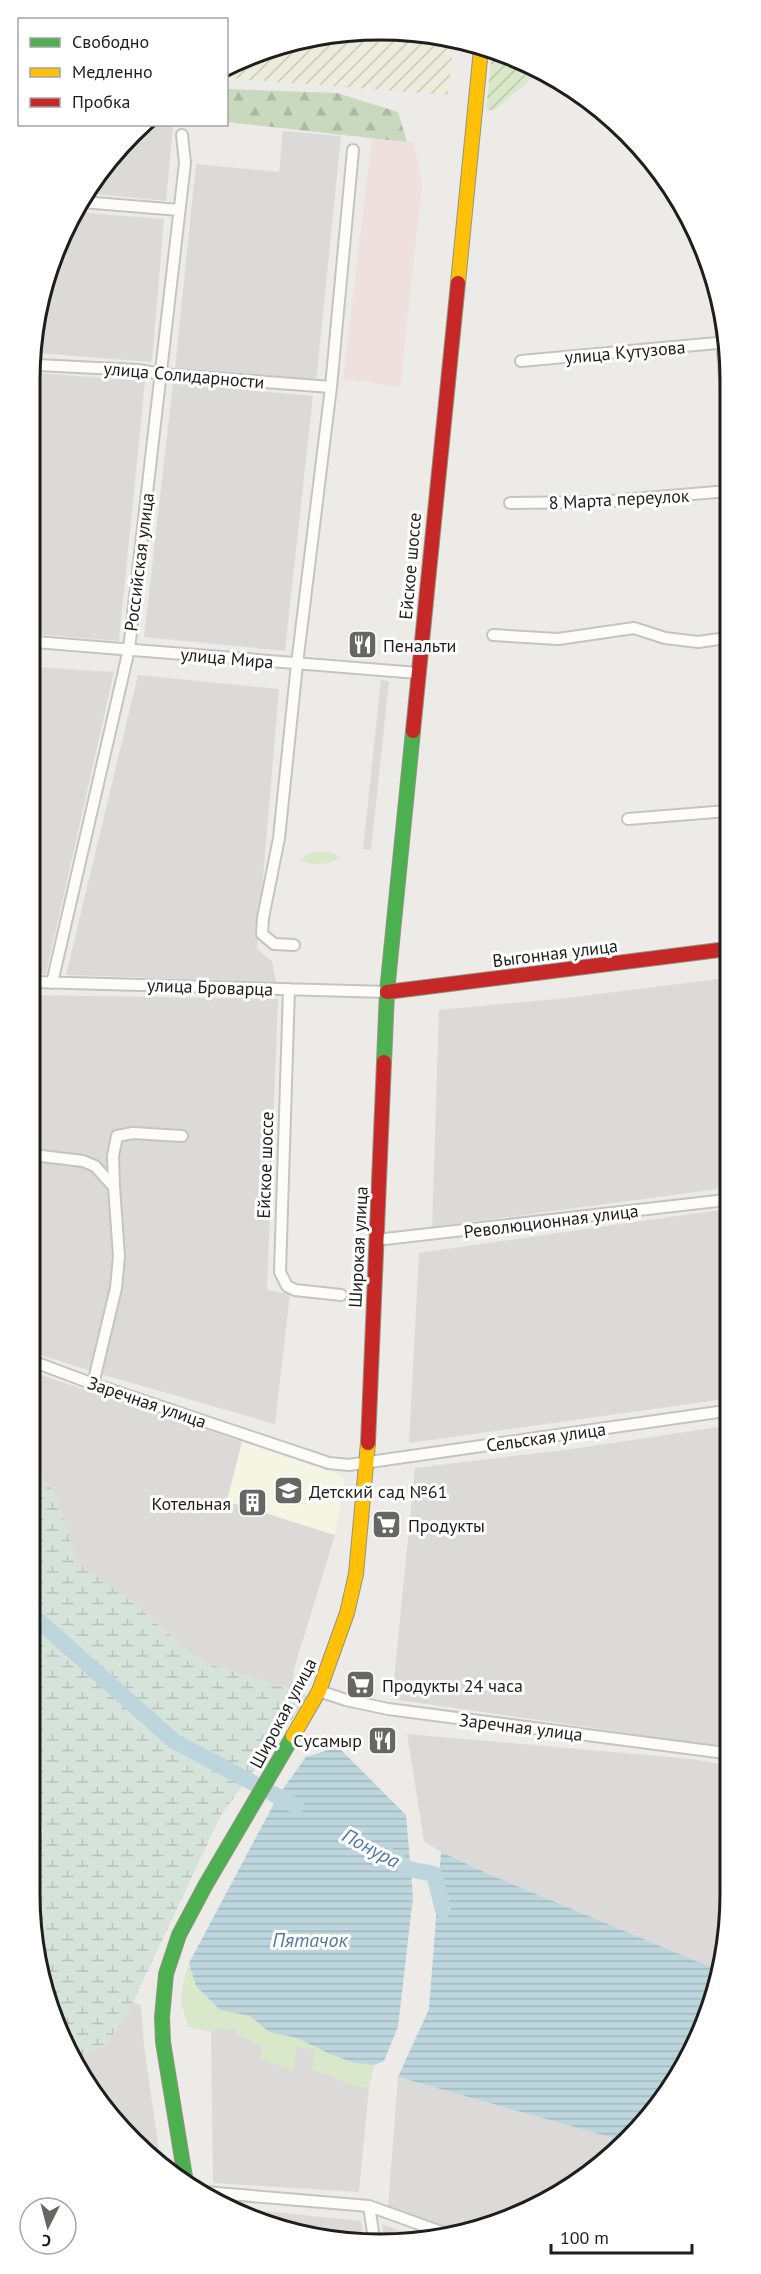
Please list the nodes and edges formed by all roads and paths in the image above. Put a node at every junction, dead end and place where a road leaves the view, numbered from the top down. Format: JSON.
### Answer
{"nodes":[{"id":1,"x":480,"y":56,"type":"edge"},
{"id":2,"x":182,"y":135,"type":"dead end"},
{"id":3,"x":353,"y":150,"type":"dead end"},
{"id":4,"x":91,"y":203,"type":"edge"},
{"id":5,"x":178,"y":210,"type":"junction"},
{"id":6,"x":719,"y":343,"type":"edge"},
{"id":7,"x":521,"y":362,"type":"dead end"},
{"id":8,"x":41,"y":365,"type":"edge"},
{"id":9,"x":161,"y":374,"type":"junction"},
{"id":10,"x":331,"y":387,"type":"junction"},
{"id":11,"x":720,"y":493,"type":"edge"},
{"id":12,"x":510,"y":503,"type":"dead end"},
{"id":13,"x":493,"y":635,"type":"dead end"},
{"id":14,"x":720,"y":639,"type":"edge"},
{"id":15,"x":40,"y":642,"type":"edge"},
{"id":16,"x":129,"y":649,"type":"junction"},
{"id":17,"x":297,"y":664,"type":"junction"},
{"id":18,"x":418,"y":673,"type":"junction"},
{"id":19,"x":720,"y":812,"type":"edge"},
{"id":20,"x":628,"y":819,"type":"dead end"},
{"id":21,"x":294,"y":945,"type":"dead end"},
{"id":22,"x":720,"y":950,"type":"edge"},
{"id":23,"x":40,"y":982,"type":"edge"},
{"id":24,"x":52,"y":983,"type":"junction"},
{"id":25,"x":289,"y":989,"type":"junction"},
{"id":26,"x":387,"y":992,"type":"junction"},
{"id":27,"x":182,"y":1136,"type":"dead end"},
{"id":28,"x":40,"y":1156,"type":"edge"},
{"id":29,"x":114,"y":1187,"type":"junction"},
{"id":30,"x":720,"y":1201,"type":"edge"},
{"id":31,"x":376,"y":1240,"type":"junction"},
{"id":32,"x":341,"y":1295,"type":"dead end"},
{"id":33,"x":40,"y":1364,"type":"edge"},
{"id":34,"x":93,"y":1384,"type":"junction"},
{"id":35,"x":720,"y":1412,"type":"edge"},
{"id":36,"x":367,"y":1463,"type":"junction"},
{"id":37,"x":319,"y":1691,"type":"junction"},
{"id":38,"x":720,"y":1752,"type":"edge"},
{"id":39,"x":184,"y":2170,"type":"edge"},
{"id":40,"x":221,"y":2193,"type":"edge"},
{"id":41,"x":369,"y":2206,"type":"junction"},
{"id":42,"x":434,"y":2229,"type":"edge"},
{"id":43,"x":373,"y":2234,"type":"edge"}],
"edges":[{"from":1,"to":18,"type":"main road","name":"Ейское шоссе"},
{"from":2,"to":5,"type":"street","name":"Российская улица"},
{"from":3,"to":10,"type":"street"},
{"from":4,"to":5,"type":"street"},
{"from":5,"to":9,"type":"street","name":"Российская улица"},
{"from":6,"to":7,"type":"street","name":"улица Кутузова"},
{"from":8,"to":9,"type":"street","name":"улица Солидарности"},
{"from":9,"to":10,"type":"street","name":"улица Солидарности"},
{"from":9,"to":16,"type":"street","name":"Российская улица"},
{"from":10,"to":17,"type":"street"},
{"from":11,"to":12,"type":"street","name":"8 Марта переулок"},
{"from":13,"to":14,"type":"street"},
{"from":15,"to":16,"type":"street","name":"улица Мира"},
{"from":16,"to":17,"type":"street","name":"улица Мира"},
{"from":16,"to":24,"type":"street","name":"Российская улица"},
{"from":17,"to":18,"type":"street","name":"улица Мира"},
{"from":17,"to":21,"type":"street"},
{"from":18,"to":26,"type":"main road","name":"Ейское шоссе"},
{"from":19,"to":20,"type":"street"},
{"from":22,"to":26,"type":"main road","name":"Выгонная улица"},
{"from":23,"to":24,"type":"street","name":"улица Броварца"},
{"from":24,"to":25,"type":"street","name":"улица Броварца"},
{"from":25,"to":26,"type":"street","name":"улица Броварца"},
{"from":25,"to":32,"type":"street","name":"Ейское шоссе"},
{"from":26,"to":31,"type":"main road","name":"Широкая улица"},
{"from":27,"to":29,"type":"street"},
{"from":28,"to":29,"type":"street"},
{"from":29,"to":34,"type":"street"},
{"from":30,"to":31,"type":"street","name":"Революционная улица"},
{"from":31,"to":36,"type":"main road","name":"Широкая улица"},
{"from":33,"to":34,"type":"street","name":"Заречная улица"},
{"from":34,"to":36,"type":"street","name":"Заречная улица"},
{"from":35,"to":36,"type":"street","name":"Сельская улица"},
{"from":36,"to":37,"type":"main road","name":"Широкая улица"},
{"from":37,"to":38,"type":"street","name":"Заречная улица"},
{"from":37,"to":39,"type":"main road","name":"Широкая улица"},
{"from":40,"to":41,"type":"street"},
{"from":41,"to":42,"type":"street"},
{"from":41,"to":43,"type":"street"}]}
